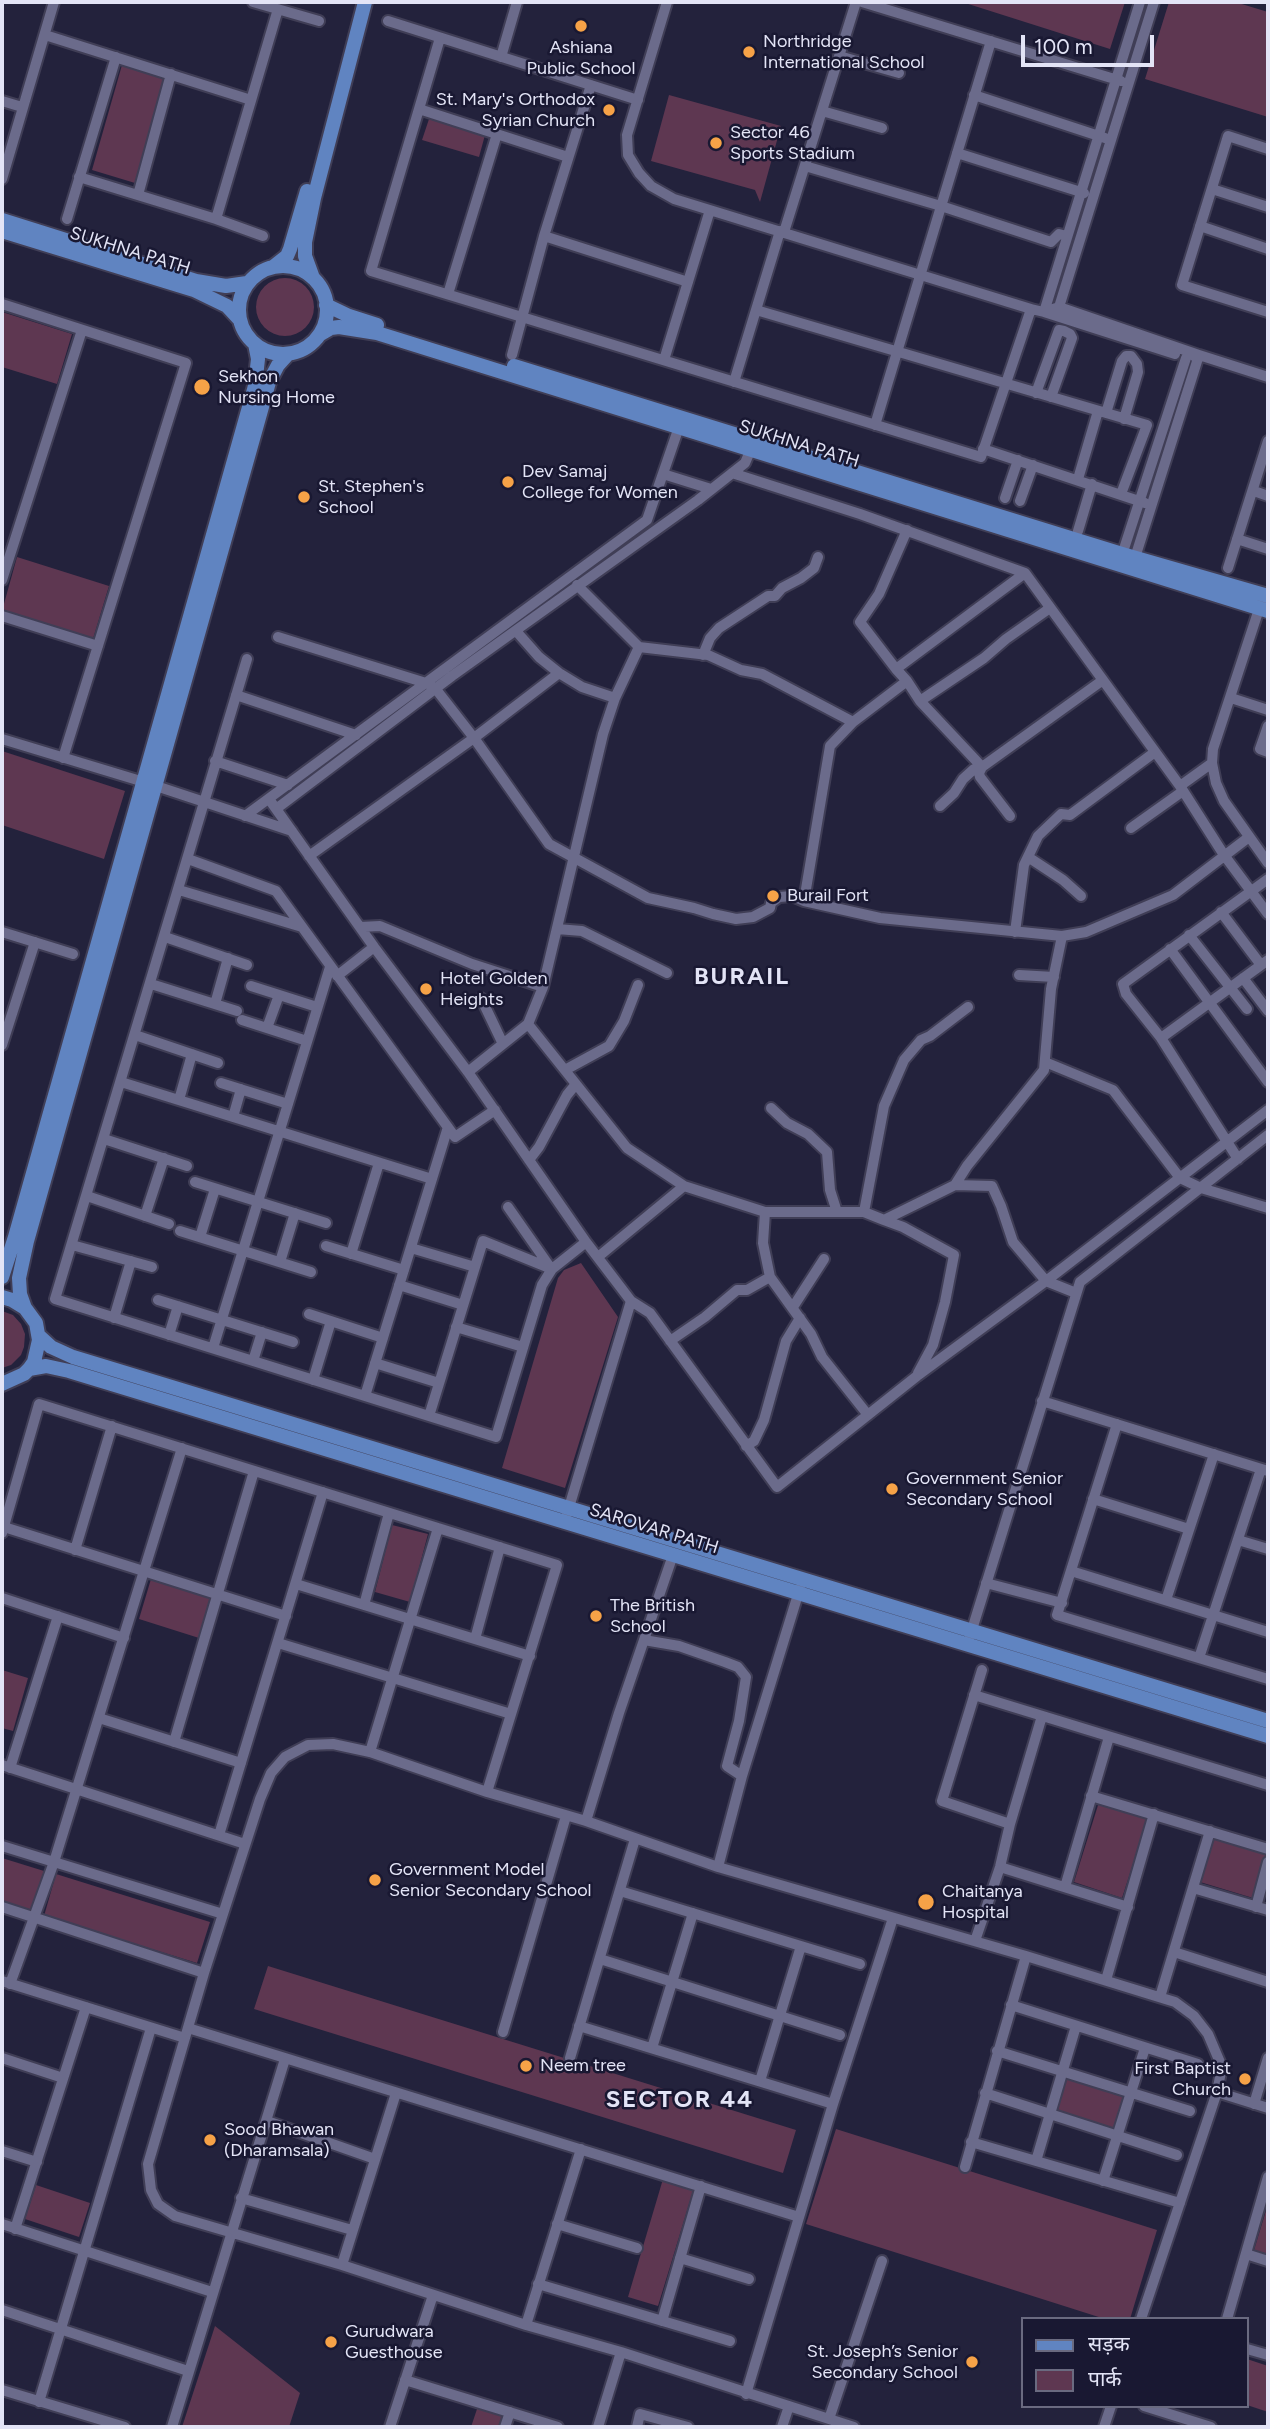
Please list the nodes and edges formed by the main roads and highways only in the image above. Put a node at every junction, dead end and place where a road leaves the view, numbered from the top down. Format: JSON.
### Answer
{"nodes":[{"id":1,"x":356,"y":2,"type":"edge"},
{"id":2,"x":365,"y":2,"type":"edge"},
{"id":3,"x":2,"y":220,"type":"edge"},
{"id":4,"x":2,"y":231,"type":"edge"},
{"id":5,"x":273,"y":267,"type":"junction"},
{"id":6,"x":313,"y":278,"type":"junction"},
{"id":7,"x":247,"y":283,"type":"junction"},
{"id":8,"x":327,"y":305,"type":"junction"},
{"id":9,"x":240,"y":320,"type":"junction"},
{"id":10,"x":319,"y":335,"type":"junction"},
{"id":11,"x":255,"y":344,"type":"junction"},
{"id":12,"x":288,"y":354,"type":"junction"},
{"id":13,"x":1127,"y":561,"type":"junction"},
{"id":14,"x":1265,"y":602,"type":"edge"},
{"id":15,"x":149,"y":784,"type":"junction"},
{"id":16,"x":2,"y":1277,"type":"edge"},
{"id":17,"x":2,"y":1297,"type":"edge"},
{"id":18,"x":25,"y":1308,"type":"junction"},
{"id":19,"x":39,"y":1336,"type":"junction"},
{"id":20,"x":29,"y":1369,"type":"junction"},
{"id":21,"x":2,"y":1384,"type":"edge"},
{"id":22,"x":567,"y":1515,"type":"junction"},
{"id":23,"x":800,"y":1586,"type":"junction"},
{"id":24,"x":969,"y":1638,"type":"junction"},
{"id":25,"x":1268,"y":1721,"type":"edge"},
{"id":26,"x":1268,"y":1736,"type":"edge"}],
"edges":[{"from":1,"to":5,"type":"main road"},
{"from":2,"to":6,"type":"main road"},
{"from":3,"to":7,"type":"main road","name":"SUKHNA PATH"},
{"from":4,"to":9,"type":"main road","name":"SUKHNA PATH"},
{"from":5,"to":6,"type":"main road"},
{"from":5,"to":7,"type":"main road"},
{"from":6,"to":8,"type":"main road"},
{"from":7,"to":9,"type":"main road"},
{"from":8,"to":10,"type":"main road"},
{"from":8,"to":13,"type":"main road","name":"SUKHNA PATH"},
{"from":9,"to":11,"type":"main road"},
{"from":10,"to":12,"type":"main road"},
{"from":10,"to":13,"type":"main road","name":"SUKHNA PATH"},
{"from":11,"to":12,"type":"main road"},
{"from":11,"to":15,"type":"main road"},
{"from":12,"to":15,"type":"main road"},
{"from":13,"to":14,"type":"main road","name":"SUKHNA PATH"},
{"from":15,"to":16,"type":"main road"},
{"from":15,"to":18,"type":"main road"},
{"from":17,"to":18,"type":"main road"},
{"from":18,"to":19,"type":"main road"},
{"from":19,"to":20,"type":"main road"},
{"from":19,"to":22,"type":"main road","name":"SAROVAR PATH"},
{"from":20,"to":21,"type":"main road"},
{"from":20,"to":22,"type":"main road","name":"SAROVAR PATH"},
{"from":22,"to":23,"type":"main road","name":"SAROVAR PATH"},
{"from":22,"to":23,"type":"main road","name":"SAROVAR PATH"},
{"from":23,"to":24,"type":"main road","name":"SAROVAR PATH"},
{"from":24,"to":25,"type":"main road","name":"SAROVAR PATH"},
{"from":24,"to":26,"type":"main road","name":"SAROVAR PATH"}]}
